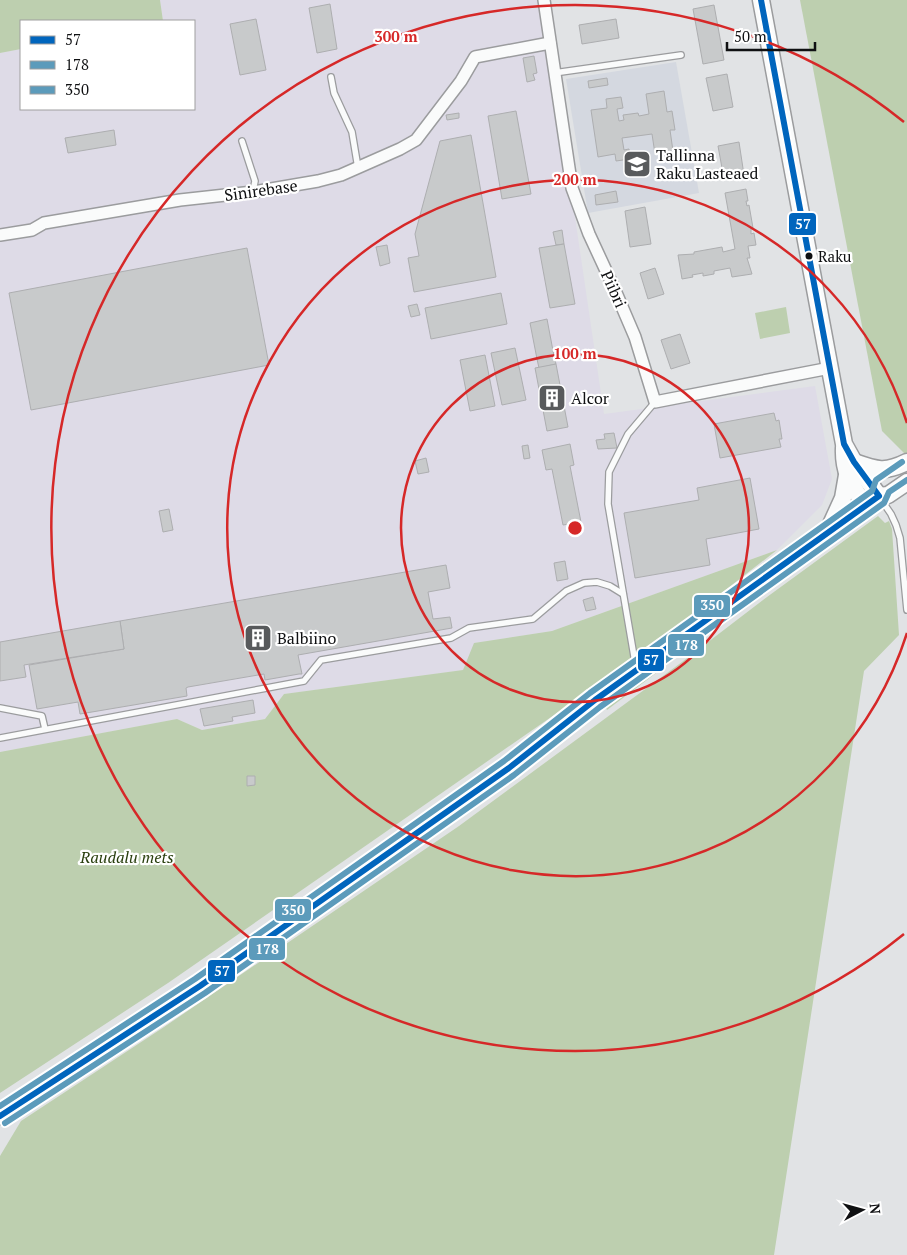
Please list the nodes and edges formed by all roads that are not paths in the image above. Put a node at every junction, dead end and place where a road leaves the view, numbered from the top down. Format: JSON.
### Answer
{"nodes":[{"id":1,"x":544,"y":0,"type":"edge"},
{"id":2,"x":761,"y":0,"type":"edge"},
{"id":3,"x":550,"y":43,"type":"junction"},
{"id":4,"x":681,"y":55,"type":"dead end"},
{"id":5,"x":554,"y":73,"type":"junction"},
{"id":6,"x":332,"y":77,"type":"dead end"},
{"id":7,"x":242,"y":141,"type":"dead end"},
{"id":8,"x":358,"y":168,"type":"junction"},
{"id":9,"x":253,"y":192,"type":"junction"},
{"id":10,"x":0,"y":235,"type":"edge"},
{"id":11,"x":830,"y":368,"type":"junction"},
{"id":12,"x":655,"y":402,"type":"junction"},
{"id":13,"x":907,"y":462,"type":"edge"},
{"id":14,"x":851,"y":468,"type":"junction"},
{"id":15,"x":907,"y":469,"type":"edge"},
{"id":16,"x":907,"y":482,"type":"edge"},
{"id":17,"x":879,"y":496,"type":"junction"},
{"id":18,"x":864,"y":506,"type":"junction"},
{"id":19,"x":827,"y":533,"type":"junction"},
{"id":20,"x":624,"y":594,"type":"junction"},
{"id":21,"x":907,"y":610,"type":"edge"},
{"id":22,"x":636,"y":671,"type":"junction"},
{"id":23,"x":0,"y":708,"type":"edge"},
{"id":24,"x":45,"y":729,"type":"junction"},
{"id":25,"x":0,"y":738,"type":"edge"},
{"id":26,"x":0,"y":1116,"type":"edge"}],
"edges":[{"from":1,"to":3,"type":"street","name":"Piibri"},
{"from":2,"to":11,"type":"main road"},
{"from":3,"to":5,"type":"street","name":"Piibri"},
{"from":3,"to":8,"type":"street","name":"Sinirebase"},
{"from":4,"to":5,"type":"lane"},
{"from":5,"to":12,"type":"street","name":"Piibri"},
{"from":6,"to":8,"type":"lane"},
{"from":7,"to":9,"type":"lane"},
{"from":8,"to":9,"type":"street","name":"Sinirebase"},
{"from":9,"to":10,"type":"street","name":"Sinirebase"},
{"from":11,"to":12,"type":"street"},
{"from":11,"to":14,"type":"main road"},
{"from":12,"to":20,"type":"lane"},
{"from":13,"to":14,"type":"main road"},
{"from":14,"to":17,"type":"main road"},
{"from":14,"to":18,"type":"main road"},
{"from":14,"to":19,"type":"main road"},
{"from":15,"to":17,"type":"main road"},
{"from":16,"to":17,"type":"main road"},
{"from":17,"to":18,"type":"main road"},
{"from":17,"to":21,"type":"lane"},
{"from":18,"to":19,"type":"main road"},
{"from":19,"to":22,"type":"main road"},
{"from":20,"to":22,"type":"lane"},
{"from":20,"to":24,"type":"lane"},
{"from":22,"to":26,"type":"main road"},
{"from":23,"to":24,"type":"lane"},
{"from":24,"to":25,"type":"lane"}]}
